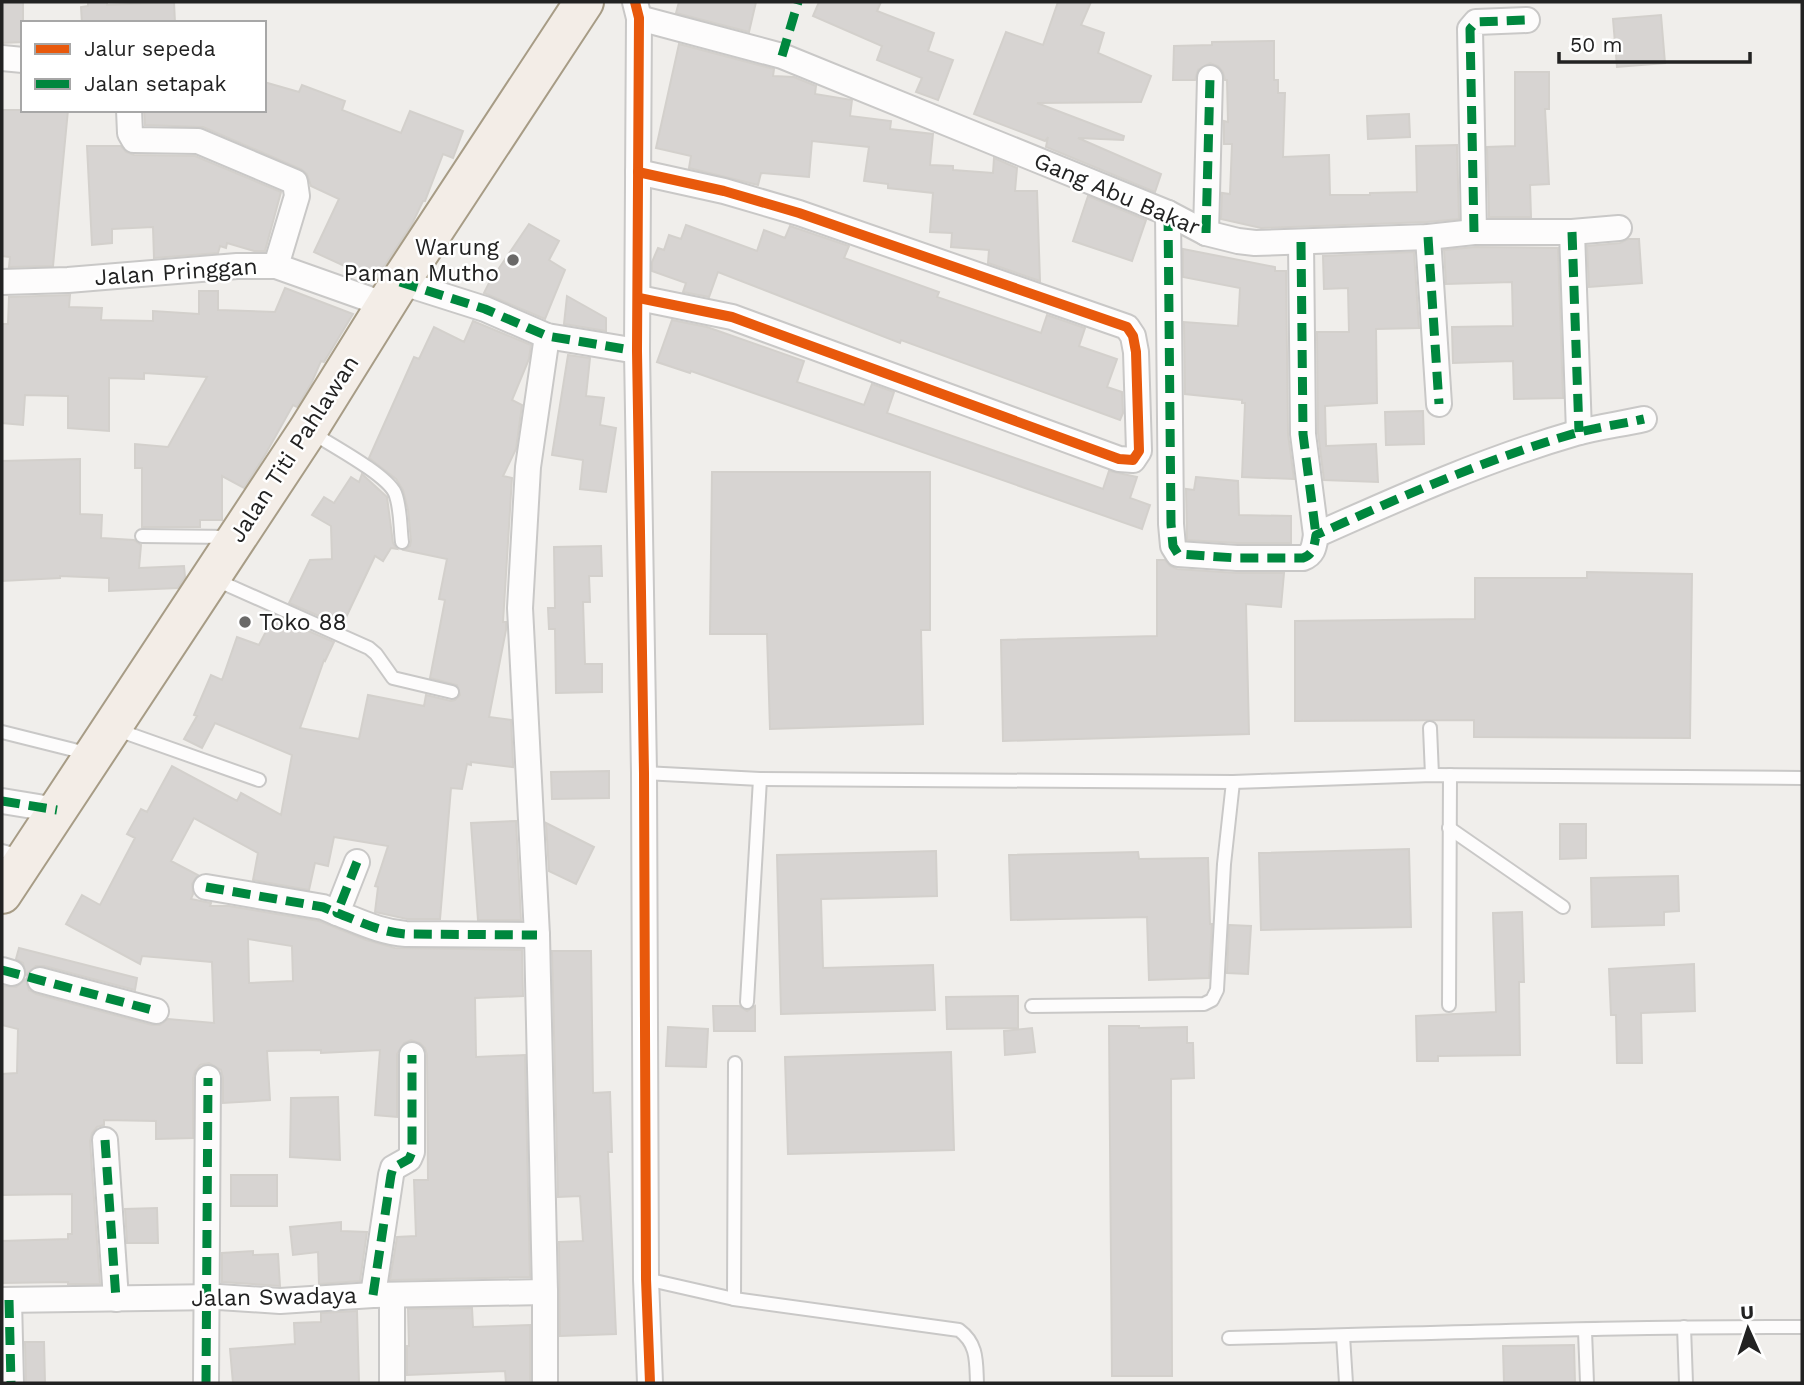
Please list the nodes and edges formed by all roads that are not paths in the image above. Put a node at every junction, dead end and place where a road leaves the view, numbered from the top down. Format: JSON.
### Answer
{"nodes":[{"id":1,"x":584,"y":2,"type":"edge"},
{"id":2,"x":637,"y":10,"type":"edge"},
{"id":3,"x":1527,"y":20,"type":"dead end"},
{"id":4,"x":2,"y":58,"type":"edge"},
{"id":5,"x":21,"y":60,"type":"edge"},
{"id":6,"x":1210,"y":78,"type":"dead end"},
{"id":7,"x":130,"y":112,"type":"edge"},
{"id":8,"x":638,"y":172,"type":"junction"},
{"id":9,"x":1168,"y":214,"type":"junction"},
{"id":10,"x":1619,"y":228,"type":"dead end"},
{"id":11,"x":1474,"y":232,"type":"junction"},
{"id":12,"x":1572,"y":232,"type":"junction"},
{"id":13,"x":1206,"y":233,"type":"junction"},
{"id":14,"x":1428,"y":237,"type":"junction"},
{"id":15,"x":1301,"y":242,"type":"junction"},
{"id":16,"x":276,"y":266,"type":"junction"},
{"id":17,"x":2,"y":282,"type":"edge"},
{"id":18,"x":393,"y":293,"type":"junction"},
{"id":19,"x":639,"y":298,"type":"junction"},
{"id":20,"x":547,"y":336,"type":"junction"},
{"id":21,"x":637,"y":351,"type":"junction"},
{"id":22,"x":1439,"y":404,"type":"dead end"},
{"id":23,"x":1644,"y":419,"type":"dead end"},
{"id":24,"x":308,"y":430,"type":"junction"},
{"id":25,"x":1579,"y":432,"type":"junction"},
{"id":26,"x":1316,"y":535,"type":"junction"},
{"id":27,"x":142,"y":536,"type":"dead end"},
{"id":28,"x":237,"y":537,"type":"junction"},
{"id":29,"x":402,"y":542,"type":"dead end"},
{"id":30,"x":211,"y":578,"type":"junction"},
{"id":31,"x":452,"y":692,"type":"dead end"},
{"id":32,"x":1430,"y":728,"type":"dead end"},
{"id":33,"x":2,"y":732,"type":"edge"},
{"id":34,"x":102,"y":741,"type":"junction"},
{"id":35,"x":643,"y":773,"type":"junction"},
{"id":36,"x":1432,"y":775,"type":"junction"},
{"id":37,"x":1450,"y":775,"type":"junction"},
{"id":38,"x":1802,"y":778,"type":"edge"},
{"id":39,"x":760,"y":779,"type":"junction"},
{"id":40,"x":259,"y":780,"type":"dead end"},
{"id":41,"x":1233,"y":782,"type":"junction"},
{"id":42,"x":2,"y":801,"type":"edge"},
{"id":43,"x":57,"y":810,"type":"junction"},
{"id":44,"x":1450,"y":828,"type":"junction"},
{"id":45,"x":14,"y":854,"type":"edge"},
{"id":46,"x":357,"y":862,"type":"dead end"},
{"id":47,"x":206,"y":887,"type":"dead end"},
{"id":48,"x":2,"y":894,"type":"edge"},
{"id":49,"x":1563,"y":907,"type":"dead end"},
{"id":50,"x":337,"y":912,"type":"junction"},
{"id":51,"x":537,"y":935,"type":"junction"},
{"id":52,"x":40,"y":980,"type":"dead end"},
{"id":53,"x":747,"y":1002,"type":"dead end"},
{"id":54,"x":1449,"y":1005,"type":"dead end"},
{"id":55,"x":1032,"y":1006,"type":"dead end"},
{"id":56,"x":156,"y":1012,"type":"dead end"},
{"id":57,"x":412,"y":1055,"type":"dead end"},
{"id":58,"x":735,"y":1063,"type":"dead end"},
{"id":59,"x":208,"y":1078,"type":"dead end"},
{"id":60,"x":106,"y":1140,"type":"dead end"},
{"id":61,"x":646,"y":1279,"type":"junction"},
{"id":62,"x":545,"y":1292,"type":"junction"},
{"id":63,"x":383,"y":1295,"type":"junction"},
{"id":64,"x":205,"y":1297,"type":"junction"},
{"id":65,"x":116,"y":1299,"type":"junction"},
{"id":66,"x":734,"y":1299,"type":"junction"},
{"id":67,"x":5,"y":1300,"type":"edge"},
{"id":68,"x":1684,"y":1327,"type":"junction"},
{"id":69,"x":1802,"y":1327,"type":"edge"},
{"id":70,"x":1585,"y":1331,"type":"junction"},
{"id":71,"x":1343,"y":1336,"type":"junction"},
{"id":72,"x":1229,"y":1338,"type":"dead end"},
{"id":73,"x":10,"y":1383,"type":"edge"},
{"id":74,"x":206,"y":1383,"type":"edge"},
{"id":75,"x":392,"y":1383,"type":"edge"},
{"id":76,"x":545,"y":1383,"type":"edge"},
{"id":77,"x":650,"y":1383,"type":"edge"},
{"id":78,"x":977,"y":1383,"type":"edge"},
{"id":79,"x":1346,"y":1383,"type":"edge"},
{"id":80,"x":1587,"y":1383,"type":"edge"},
{"id":81,"x":1686,"y":1383,"type":"edge"}],
"edges":[{"from":1,"to":18,"type":"main road","name":"Jalan Titi Pahlawan"},
{"from":2,"to":8,"type":"street"},
{"from":2,"to":9,"type":"street","name":"Gang Abu Bakar"},
{"from":3,"to":11,"type":"street"},
{"from":4,"to":5,"type":"street"},
{"from":6,"to":13,"type":"street"},
{"from":7,"to":16,"type":"street"},
{"from":8,"to":19,"type":"street"},
{"from":8,"to":19,"type":"street"},
{"from":9,"to":13,"type":"street","name":"Gang Abu Bakar"},
{"from":9,"to":26,"type":"street"},
{"from":10,"to":12,"type":"street","name":"Gang Abu Bakar"},
{"from":11,"to":12,"type":"street","name":"Gang Abu Bakar"},
{"from":11,"to":14,"type":"street","name":"Gang Abu Bakar"},
{"from":12,"to":25,"type":"street"},
{"from":13,"to":15,"type":"street","name":"Gang Abu Bakar"},
{"from":14,"to":15,"type":"street","name":"Gang Abu Bakar"},
{"from":14,"to":22,"type":"street"},
{"from":15,"to":26,"type":"street"},
{"from":16,"to":17,"type":"street","name":"Jalan Pringgan"},
{"from":16,"to":18,"type":"street","name":"Jalan Pringgan"},
{"from":18,"to":20,"type":"street","name":"Jalan Pringgan"},
{"from":18,"to":24,"type":"main road","name":"Jalan Titi Pahlawan"},
{"from":19,"to":21,"type":"street"},
{"from":20,"to":21,"type":"street","name":"Jalan Pringgan"},
{"from":20,"to":51,"type":"street"},
{"from":21,"to":35,"type":"street"},
{"from":23,"to":25,"type":"street"},
{"from":24,"to":28,"type":"main road","name":"Jalan Titi Pahlawan"},
{"from":24,"to":29,"type":"lane"},
{"from":25,"to":26,"type":"street"},
{"from":27,"to":28,"type":"lane"},
{"from":28,"to":30,"type":"main road","name":"Jalan Titi Pahlawan"},
{"from":30,"to":31,"type":"lane"},
{"from":30,"to":34,"type":"main road","name":"Jalan Titi Pahlawan"},
{"from":32,"to":36,"type":"lane"},
{"from":33,"to":34,"type":"lane"},
{"from":34,"to":40,"type":"lane"},
{"from":34,"to":43,"type":"main road","name":"Jalan Titi Pahlawan"},
{"from":35,"to":39,"type":"lane"},
{"from":35,"to":61,"type":"street"},
{"from":36,"to":37,"type":"lane"},
{"from":36,"to":41,"type":"lane"},
{"from":37,"to":38,"type":"lane"},
{"from":37,"to":44,"type":"lane"},
{"from":39,"to":41,"type":"lane"},
{"from":39,"to":53,"type":"lane"},
{"from":41,"to":55,"type":"lane"},
{"from":42,"to":43,"type":"street"},
{"from":43,"to":45,"type":"main road","name":"Jalan Titi Pahlawan"},
{"from":44,"to":49,"type":"lane"},
{"from":44,"to":54,"type":"lane"},
{"from":45,"to":48,"type":"main road","name":"Jalan Titi Pahlawan"},
{"from":46,"to":50,"type":"street"},
{"from":47,"to":50,"type":"street"},
{"from":50,"to":51,"type":"street"},
{"from":51,"to":62,"type":"street"},
{"from":52,"to":56,"type":"street"},
{"from":57,"to":63,"type":"street"},
{"from":58,"to":66,"type":"lane"},
{"from":59,"to":64,"type":"street"},
{"from":60,"to":65,"type":"street"},
{"from":61,"to":66,"type":"lane"},
{"from":61,"to":77,"type":"street"},
{"from":62,"to":63,"type":"street","name":"Jalan Swadaya"},
{"from":62,"to":76,"type":"street"},
{"from":63,"to":64,"type":"street","name":"Jalan Swadaya"},
{"from":63,"to":75,"type":"street"},
{"from":64,"to":65,"type":"street","name":"Jalan Swadaya"},
{"from":64,"to":74,"type":"street"},
{"from":65,"to":67,"type":"street","name":"Jalan Swadaya"},
{"from":66,"to":78,"type":"lane"},
{"from":67,"to":73,"type":"street"},
{"from":68,"to":69,"type":"lane"},
{"from":68,"to":70,"type":"lane"},
{"from":68,"to":81,"type":"lane"},
{"from":70,"to":71,"type":"lane"},
{"from":70,"to":80,"type":"lane"},
{"from":71,"to":72,"type":"lane"},
{"from":71,"to":79,"type":"lane"}]}
